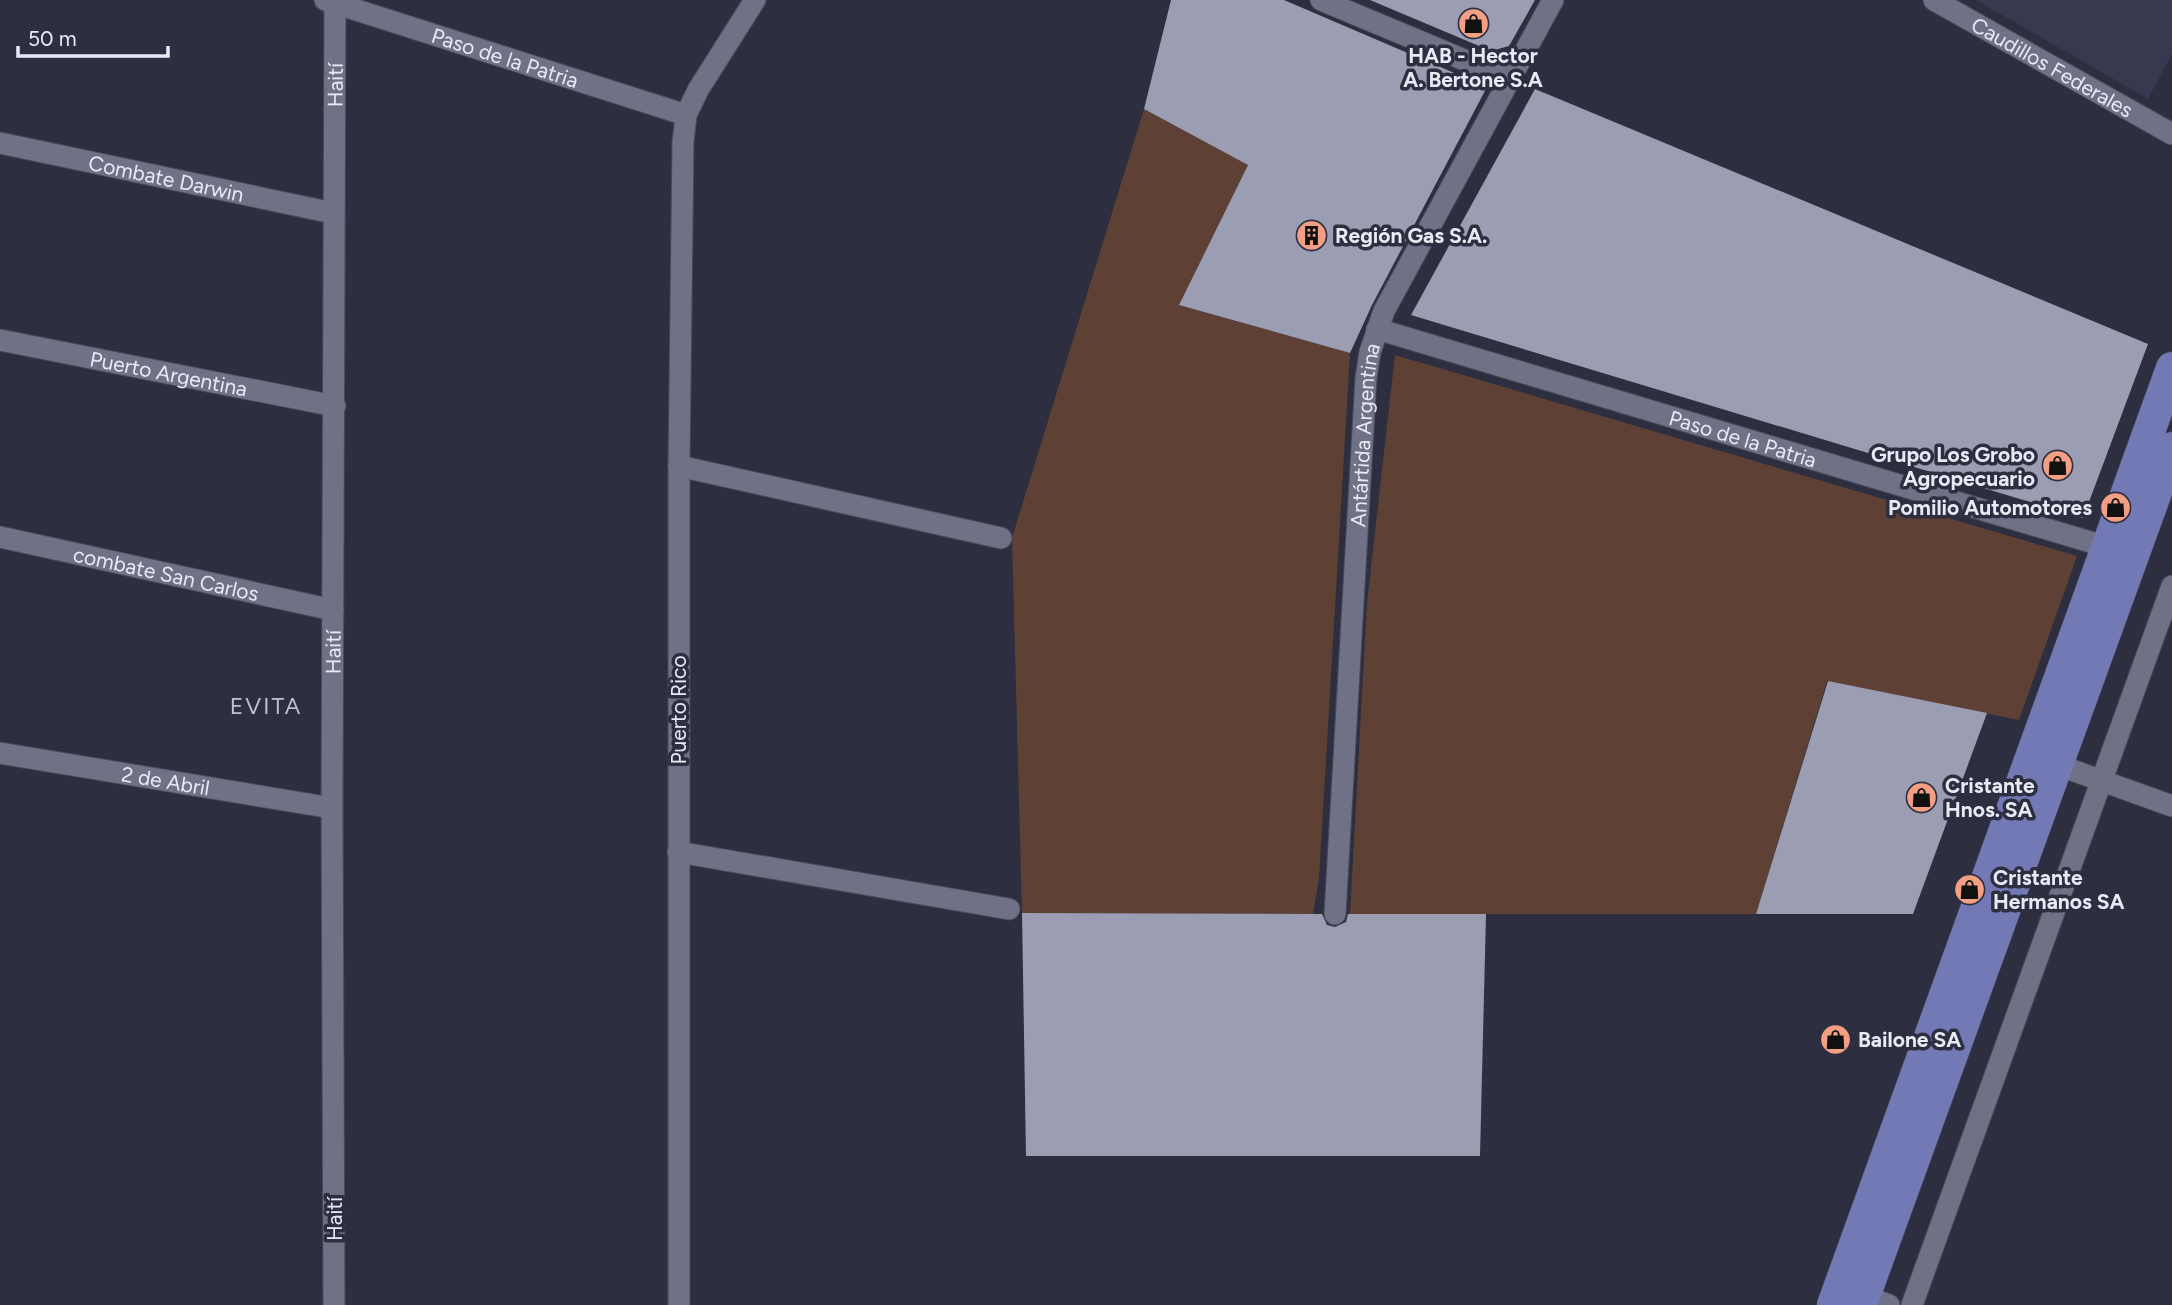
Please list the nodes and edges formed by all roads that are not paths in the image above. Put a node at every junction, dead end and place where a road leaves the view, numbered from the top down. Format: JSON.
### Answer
{"nodes":[{"id":1,"x":755,"y":0,"type":"edge"},
{"id":2,"x":1321,"y":0,"type":"edge"},
{"id":3,"x":1553,"y":0,"type":"edge"},
{"id":4,"x":1934,"y":0,"type":"edge"},
{"id":5,"x":333,"y":1,"type":"edge"},
{"id":6,"x":1510,"y":79,"type":"junction"},
{"id":7,"x":686,"y":115,"type":"junction"},
{"id":8,"x":2172,"y":134,"type":"edge"},
{"id":9,"x":0,"y":143,"type":"edge"},
{"id":10,"x":333,"y":214,"type":"junction"},
{"id":11,"x":1377,"y":329,"type":"junction"},
{"id":12,"x":0,"y":340,"type":"edge"},
{"id":13,"x":2172,"y":368,"type":"edge"},
{"id":14,"x":335,"y":406,"type":"junction"},
{"id":15,"x":2172,"y":448,"type":"edge"},
{"id":16,"x":678,"y":466,"type":"junction"},
{"id":17,"x":2163,"y":499,"type":"edge"},
{"id":18,"x":0,"y":537,"type":"edge"},
{"id":19,"x":1001,"y":538,"type":"dead end"},
{"id":20,"x":2107,"y":547,"type":"junction"},
{"id":21,"x":2172,"y":586,"type":"edge"},
{"id":22,"x":333,"y":610,"type":"junction"},
{"id":23,"x":0,"y":753,"type":"edge"},
{"id":24,"x":2058,"y":765,"type":"junction"},
{"id":25,"x":2101,"y":782,"type":"junction"},
{"id":26,"x":2172,"y":806,"type":"edge"},
{"id":27,"x":332,"y":808,"type":"junction"},
{"id":28,"x":678,"y":852,"type":"junction"},
{"id":29,"x":1009,"y":909,"type":"dead end"},
{"id":30,"x":1335,"y":914,"type":"dead end"},
{"id":31,"x":1871,"y":1302,"type":"edge"},
{"id":32,"x":334,"y":1305,"type":"edge"},
{"id":33,"x":679,"y":1305,"type":"edge"},
{"id":34,"x":1833,"y":1305,"type":"edge"},
{"id":35,"x":1912,"y":1305,"type":"edge"}],
"edges":[{"from":1,"to":7,"type":"street"},
{"from":2,"to":6,"type":"street"},
{"from":3,"to":6,"type":"street","name":"Antártida Argentina"},
{"from":4,"to":8,"type":"street","name":"Caudillos Federales"},
{"from":5,"to":7,"type":"street","name":"Paso de la Patria"},
{"from":5,"to":10,"type":"street","name":"Haití"},
{"from":6,"to":11,"type":"street","name":"Antártida Argentina"},
{"from":7,"to":16,"type":"street","name":"Puerto Rico"},
{"from":9,"to":10,"type":"street","name":"Combate Darwin"},
{"from":10,"to":14,"type":"street","name":"Haití"},
{"from":11,"to":20,"type":"street","name":"Paso de la Patria"},
{"from":11,"to":30,"type":"street","name":"Antártida Argentina"},
{"from":12,"to":14,"type":"street","name":"Puerto Argentina"},
{"from":13,"to":20,"type":"main road"},
{"from":14,"to":22,"type":"street","name":"Haití"},
{"from":15,"to":17,"type":"main road"},
{"from":16,"to":19,"type":"street"},
{"from":16,"to":28,"type":"street","name":"Puerto Rico"},
{"from":17,"to":24,"type":"main road"},
{"from":18,"to":22,"type":"street","name":"combate San Carlos"},
{"from":20,"to":34,"type":"main road"},
{"from":21,"to":25,"type":"street"},
{"from":22,"to":27,"type":"street","name":"Haití"},
{"from":23,"to":27,"type":"street","name":"2 de Abril"},
{"from":24,"to":25,"type":"street"},
{"from":24,"to":31,"type":"main road"},
{"from":25,"to":26,"type":"street"},
{"from":25,"to":35,"type":"street"},
{"from":27,"to":32,"type":"street","name":"Haití"},
{"from":28,"to":29,"type":"street"},
{"from":28,"to":33,"type":"street","name":"Puerto Rico"}]}
